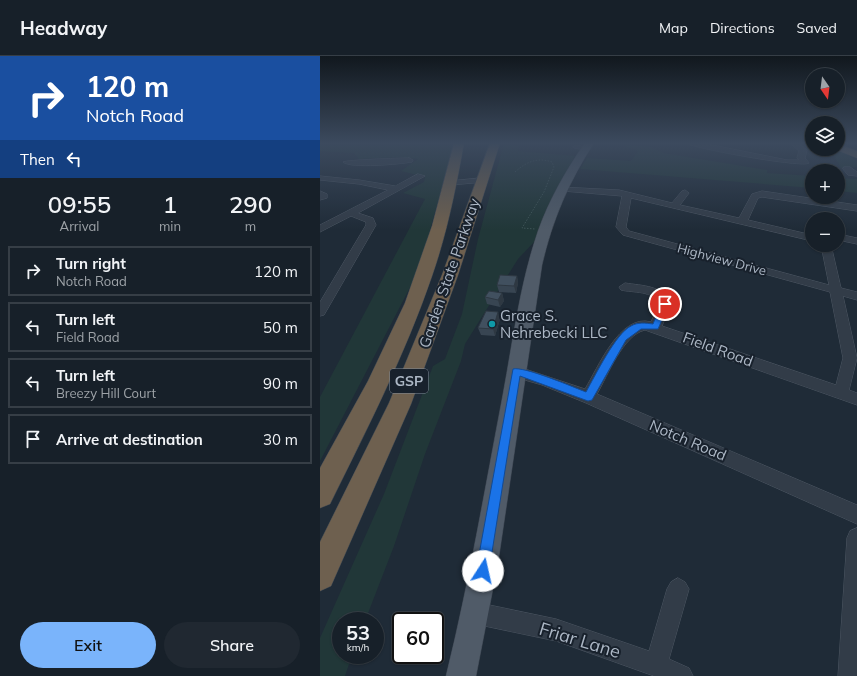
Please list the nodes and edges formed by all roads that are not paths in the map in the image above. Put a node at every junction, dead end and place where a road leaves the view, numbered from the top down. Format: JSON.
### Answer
{"nodes":[{"id":1,"x":347,"y":172,"type":"edge"},
{"id":2,"x":453,"y":172,"type":"edge"},
{"id":3,"x":484,"y":172,"type":"edge"},
{"id":4,"x":572,"y":172,"type":"edge"},
{"id":5,"x":421,"y":176,"type":"dead end"},
{"id":6,"x":320,"y":178,"type":"edge"},
{"id":7,"x":335,"y":179,"type":"junction"},
{"id":8,"x":481,"y":180,"type":"junction"},
{"id":9,"x":451,"y":183,"type":"junction"},
{"id":10,"x":320,"y":186,"type":"edge"},
{"id":11,"x":395,"y":189,"type":"junction"},
{"id":12,"x":563,"y":189,"type":"junction"},
{"id":13,"x":685,"y":193,"type":"dead end"},
{"id":14,"x":320,"y":194,"type":"edge"},
{"id":15,"x":627,"y":195,"type":"junction"},
{"id":16,"x":320,"y":197,"type":"edge"},
{"id":17,"x":674,"y":206,"type":"junction"},
{"id":18,"x":857,"y":208,"type":"edge"},
{"id":19,"x":351,"y":213,"type":"junction"},
{"id":20,"x":742,"y":222,"type":"junction"},
{"id":21,"x":320,"y":230,"type":"edge"},
{"id":22,"x":805,"y":236,"type":"edge"},
{"id":23,"x":845,"y":238,"type":"edge"},
{"id":24,"x":857,"y":241,"type":"edge"},
{"id":25,"x":828,"y":252,"type":"edge"},
{"id":26,"x":625,"y":286,"type":"dead end"},
{"id":27,"x":836,"y":290,"type":"junction"},
{"id":28,"x":857,"y":296,"type":"edge"},
{"id":29,"x":324,"y":298,"type":"edge"},
{"id":30,"x":320,"y":312,"type":"edge"},
{"id":31,"x":655,"y":327,"type":"junction"},
{"id":32,"x":516,"y":372,"type":"junction"},
{"id":33,"x":842,"y":393,"type":"junction"},
{"id":34,"x":588,"y":397,"type":"junction"},
{"id":35,"x":857,"y":399,"type":"edge"},
{"id":36,"x":320,"y":494,"type":"edge"},
{"id":37,"x":857,"y":515,"type":"edge"},
{"id":38,"x":857,"y":538,"type":"edge"},
{"id":39,"x":320,"y":575,"type":"edge"},
{"id":40,"x":678,"y":589,"type":"dead end"},
{"id":41,"x":476,"y":613,"type":"junction"},
{"id":42,"x":656,"y":665,"type":"junction"},
{"id":43,"x":461,"y":676,"type":"edge"},
{"id":44,"x":681,"y":676,"type":"edge"},
{"id":45,"x":850,"y":676,"type":"edge"}],
"edges":[{"from":1,"to":7,"type":"street"},
{"from":2,"to":9,"type":"highway","name":"Garden State Parkway","number":"GSP"},
{"from":3,"to":8,"type":"highway","name":"Garden State Parkway","number":"GSP"},
{"from":4,"to":12,"type":"main road"},
{"from":5,"to":11,"type":"street"},
{"from":6,"to":7,"type":"street"},
{"from":7,"to":10,"type":"street"},
{"from":7,"to":11,"type":"street"},
{"from":8,"to":9,"type":"street"},
{"from":8,"to":39,"type":"highway","name":"Garden State Parkway","number":"GSP"},
{"from":9,"to":36,"type":"highway","name":"Garden State Parkway","number":"GSP"},
{"from":11,"to":19,"type":"street"},
{"from":12,"to":15,"type":"street"},
{"from":12,"to":32,"type":"main road"},
{"from":13,"to":17,"type":"street"},
{"from":14,"to":16,"type":"street"},
{"from":15,"to":17,"type":"street"},
{"from":15,"to":27,"type":"street","name":"Highview Drive"},
{"from":17,"to":20,"type":"street"},
{"from":18,"to":20,"type":"street"},
{"from":19,"to":21,"type":"street"},
{"from":19,"to":29,"type":"street"},
{"from":20,"to":22,"type":"street"},
{"from":23,"to":24,"type":"street"},
{"from":25,"to":27,"type":"street"},
{"from":26,"to":31,"type":"street"},
{"from":27,"to":28,"type":"street","name":"Highview Drive"},
{"from":27,"to":33,"type":"street"},
{"from":29,"to":30,"type":"street"},
{"from":31,"to":33,"type":"street","name":"Field Road"},
{"from":31,"to":34,"type":"street","name":"Field Road"},
{"from":32,"to":34,"type":"street","name":"Notch Road"},
{"from":32,"to":41,"type":"main road"},
{"from":33,"to":35,"type":"street","name":"Field Road"},
{"from":34,"to":37,"type":"street","name":"Notch Road"},
{"from":38,"to":45,"type":"street"},
{"from":40,"to":42,"type":"street"},
{"from":41,"to":42,"type":"street","name":"Friar Lane"},
{"from":41,"to":43,"type":"main road"},
{"from":42,"to":44,"type":"street","name":"Friar Lane"}]}
